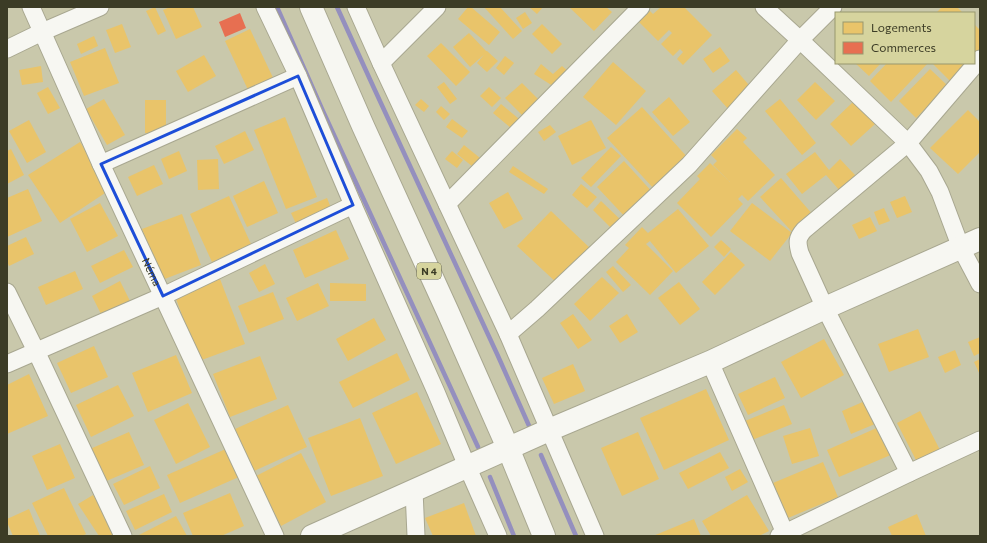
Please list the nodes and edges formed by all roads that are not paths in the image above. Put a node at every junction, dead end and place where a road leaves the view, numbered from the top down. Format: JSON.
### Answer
{"nodes":[{"id":1,"x":31,"y":7,"type":"edge"},
{"id":2,"x":100,"y":7,"type":"edge"},
{"id":3,"x":265,"y":7,"type":"edge"},
{"id":4,"x":311,"y":7,"type":"edge"},
{"id":5,"x":356,"y":7,"type":"edge"},
{"id":6,"x":437,"y":7,"type":"edge"},
{"id":7,"x":641,"y":7,"type":"edge"},
{"id":8,"x":764,"y":7,"type":"edge"},
{"id":9,"x":833,"y":7,"type":"edge"},
{"id":10,"x":42,"y":32,"type":"junction"},
{"id":11,"x":800,"y":40,"type":"junction"},
{"id":12,"x":7,"y":49,"type":"edge"},
{"id":13,"x":980,"y":59,"type":"edge"},
{"id":14,"x":381,"y":63,"type":"junction"},
{"id":15,"x":298,"y":76,"type":"junction"},
{"id":16,"x":908,"y":143,"type":"junction"},
{"id":17,"x":101,"y":164,"type":"junction"},
{"id":18,"x":447,"y":204,"type":"junction"},
{"id":19,"x":353,"y":205,"type":"junction"},
{"id":20,"x":971,"y":243,"type":"edge"},
{"id":21,"x":980,"y":284,"type":"edge"},
{"id":22,"x":7,"y":292,"type":"edge"},
{"id":23,"x":163,"y":296,"type":"junction"},
{"id":24,"x":825,"y":308,"type":"junction"},
{"id":25,"x":508,"y":334,"type":"junction"},
{"id":26,"x":36,"y":351,"type":"junction"},
{"id":27,"x":710,"y":362,"type":"junction"},
{"id":28,"x":7,"y":364,"type":"edge"},
{"id":29,"x":549,"y":430,"type":"junction"},
{"id":30,"x":980,"y":440,"type":"edge"},
{"id":31,"x":508,"y":448,"type":"junction"},
{"id":32,"x":467,"y":466,"type":"junction"},
{"id":33,"x":909,"y":473,"type":"junction"},
{"id":34,"x":414,"y":490,"type":"junction"},
{"id":35,"x":782,"y":535,"type":"edge"},
{"id":36,"x":123,"y":536,"type":"edge"},
{"id":37,"x":275,"y":536,"type":"edge"},
{"id":38,"x":312,"y":536,"type":"edge"},
{"id":39,"x":416,"y":536,"type":"edge"},
{"id":40,"x":498,"y":536,"type":"edge"},
{"id":41,"x":544,"y":536,"type":"edge"},
{"id":42,"x":595,"y":536,"type":"edge"}],
"edges":[{"from":1,"to":10,"type":"street","name":"Néma"},
{"from":2,"to":10,"type":"street"},
{"from":3,"to":15,"type":"street"},
{"from":4,"to":31,"type":"main road","number":"N 4"},
{"from":5,"to":14,"type":"street"},
{"from":6,"to":14,"type":"street"},
{"from":7,"to":18,"type":"street"},
{"from":8,"to":11,"type":"street"},
{"from":9,"to":11,"type":"street"},
{"from":10,"to":12,"type":"street"},
{"from":10,"to":17,"type":"street","name":"Néma"},
{"from":11,"to":16,"type":"street"},
{"from":11,"to":25,"type":"street"},
{"from":13,"to":16,"type":"street"},
{"from":14,"to":18,"type":"street"},
{"from":15,"to":17,"type":"street"},
{"from":15,"to":19,"type":"street"},
{"from":16,"to":20,"type":"street"},
{"from":16,"to":24,"type":"street"},
{"from":17,"to":23,"type":"street","name":"Néma"},
{"from":18,"to":25,"type":"street"},
{"from":19,"to":23,"type":"street"},
{"from":19,"to":32,"type":"street"},
{"from":20,"to":21,"type":"street"},
{"from":20,"to":24,"type":"main road"},
{"from":22,"to":26,"type":"street"},
{"from":23,"to":26,"type":"street"},
{"from":23,"to":37,"type":"street","name":"Néma"},
{"from":24,"to":27,"type":"main road"},
{"from":24,"to":33,"type":"street"},
{"from":25,"to":29,"type":"street"},
{"from":26,"to":28,"type":"street"},
{"from":26,"to":36,"type":"street"},
{"from":27,"to":29,"type":"main road"},
{"from":27,"to":35,"type":"street"},
{"from":29,"to":31,"type":"main road"},
{"from":29,"to":42,"type":"street"},
{"from":30,"to":33,"type":"street"},
{"from":31,"to":32,"type":"main road"},
{"from":31,"to":41,"type":"main road","number":"N 4"},
{"from":32,"to":34,"type":"main road"},
{"from":32,"to":40,"type":"street"},
{"from":33,"to":35,"type":"street"},
{"from":34,"to":38,"type":"main road"},
{"from":34,"to":39,"type":"street"}]}
